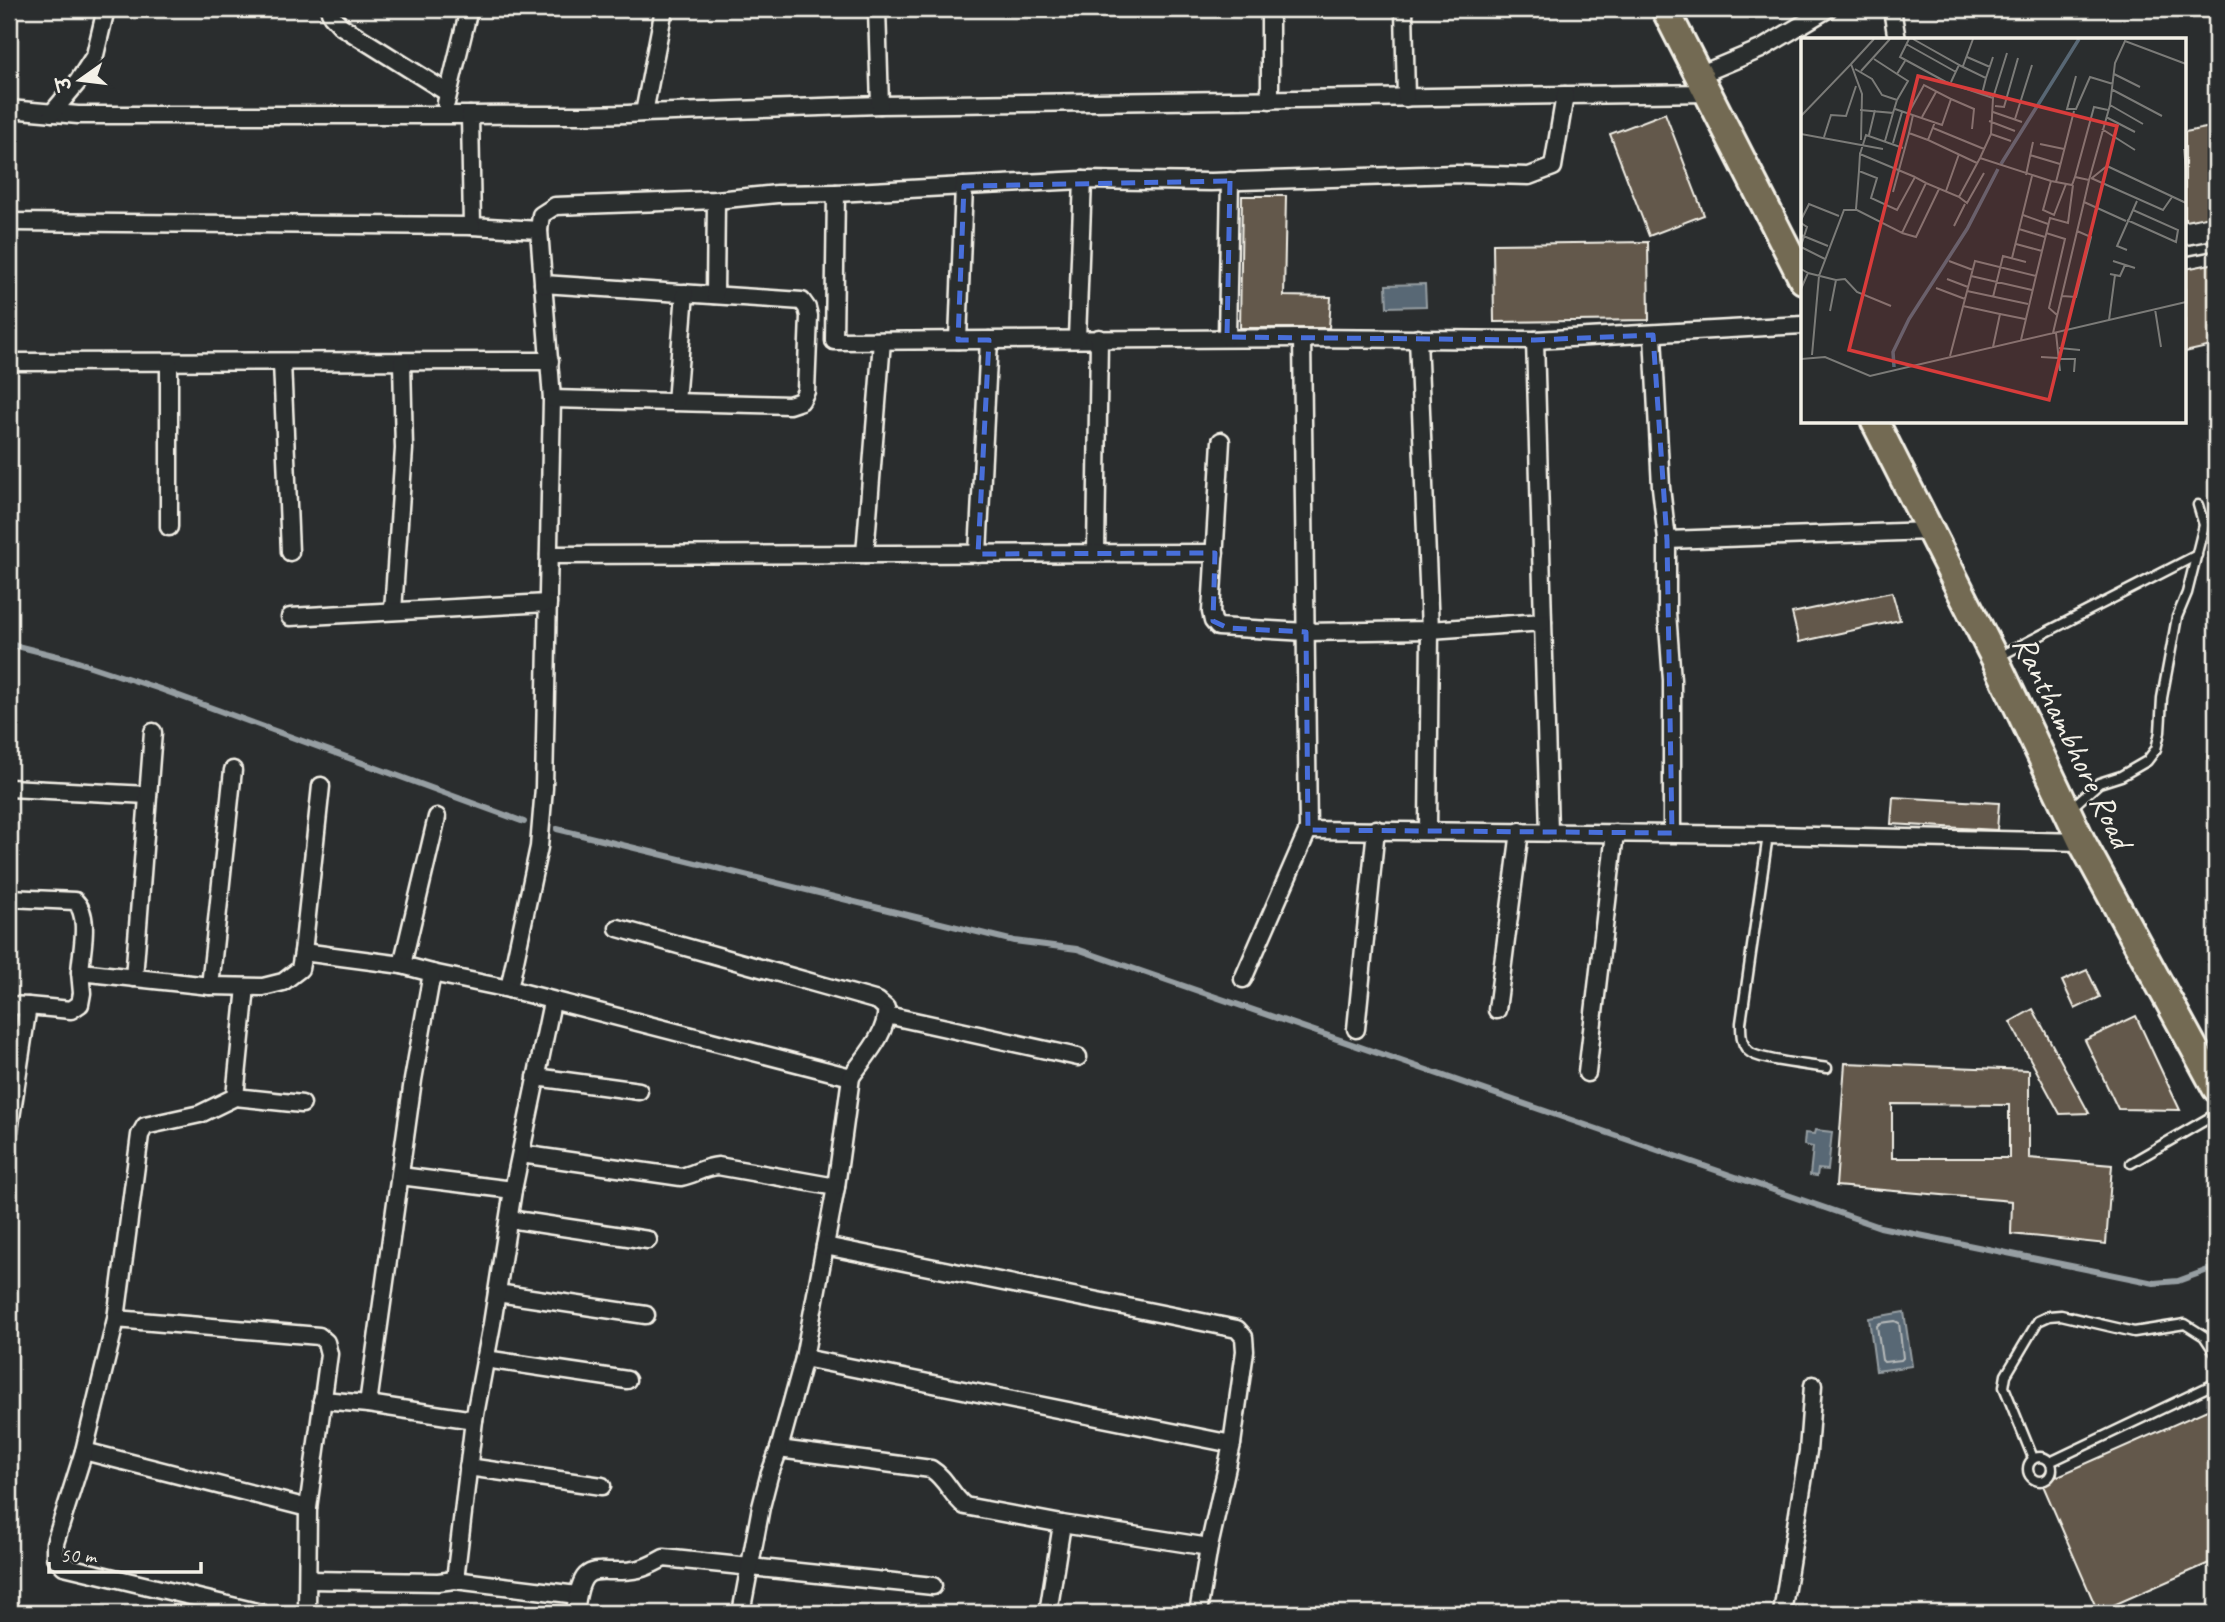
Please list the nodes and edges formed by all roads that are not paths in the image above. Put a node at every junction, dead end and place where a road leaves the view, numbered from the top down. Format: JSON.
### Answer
{"nodes":[{"id":1,"x":106,"y":9,"type":"edge"},
{"id":2,"x":329,"y":9,"type":"edge"},
{"id":3,"x":469,"y":9,"type":"edge"},
{"id":4,"x":664,"y":9,"type":"edge"},
{"id":5,"x":877,"y":9,"type":"edge"},
{"id":6,"x":1270,"y":9,"type":"edge"},
{"id":7,"x":1404,"y":9,"type":"edge"},
{"id":8,"x":1665,"y":9,"type":"edge"},
{"id":9,"x":1828,"y":9,"type":"edge"},
{"id":10,"x":1892,"y":9,"type":"edge"},
{"id":11,"x":1810,"y":13,"type":"edge"},
{"id":12,"x":1897,"y":38,"type":"edge"},
{"id":13,"x":1704,"y":84,"type":"junction"},
{"id":14,"x":448,"y":93,"type":"junction"},
{"id":15,"x":1564,"y":95,"type":"junction"},
{"id":16,"x":1406,"y":98,"type":"junction"},
{"id":17,"x":1270,"y":100,"type":"junction"},
{"id":18,"x":880,"y":105,"type":"junction"},
{"id":19,"x":9,"y":109,"type":"edge"},
{"id":20,"x":52,"y":113,"type":"junction"},
{"id":21,"x":644,"y":113,"type":"junction"},
{"id":22,"x":443,"y":115,"type":"junction"},
{"id":23,"x":470,"y":115,"type":"junction"},
{"id":24,"x":1083,"y":180,"type":"junction"},
{"id":25,"x":1230,"y":181,"type":"junction"},
{"id":26,"x":964,"y":186,"type":"junction"},
{"id":27,"x":836,"y":193,"type":"junction"},
{"id":28,"x":716,"y":200,"type":"junction"},
{"id":29,"x":9,"y":222,"type":"edge"},
{"id":30,"x":472,"y":226,"type":"junction"},
{"id":31,"x":539,"y":230,"type":"junction"},
{"id":32,"x":2216,"y":245,"type":"edge"},
{"id":33,"x":2186,"y":251,"type":"edge"},
{"id":34,"x":1801,"y":276,"type":"edge"},
{"id":35,"x":543,"y":284,"type":"junction"},
{"id":36,"x":685,"y":293,"type":"junction"},
{"id":37,"x":715,"y":295,"type":"junction"},
{"id":38,"x":1801,"y":325,"type":"edge"},
{"id":39,"x":1653,"y":335,"type":"junction"},
{"id":40,"x":1227,"y":337,"type":"junction"},
{"id":41,"x":1077,"y":338,"type":"junction"},
{"id":42,"x":1099,"y":338,"type":"junction"},
{"id":43,"x":1303,"y":338,"type":"junction"},
{"id":44,"x":1418,"y":338,"type":"junction"},
{"id":45,"x":958,"y":340,"type":"junction"},
{"id":46,"x":989,"y":340,"type":"junction"},
{"id":47,"x":1535,"y":340,"type":"junction"},
{"id":48,"x":834,"y":341,"type":"junction"},
{"id":49,"x":882,"y":341,"type":"junction"},
{"id":50,"x":808,"y":342,"type":"junction"},
{"id":51,"x":550,"y":361,"type":"junction"},
{"id":52,"x":9,"y":362,"type":"edge"},
{"id":53,"x":282,"y":362,"type":"junction"},
{"id":54,"x":402,"y":362,"type":"junction"},
{"id":55,"x":169,"y":363,"type":"junction"},
{"id":56,"x":552,"y":399,"type":"junction"},
{"id":57,"x":676,"y":402,"type":"junction"},
{"id":58,"x":1876,"y":424,"type":"edge"},
{"id":59,"x":1221,"y":441,"type":"dead end"},
{"id":60,"x":2198,"y":505,"type":"dead end"},
{"id":61,"x":169,"y":527,"type":"dead end"},
{"id":62,"x":1930,"y":531,"type":"junction"},
{"id":63,"x":1667,"y":540,"type":"junction"},
{"id":64,"x":290,"y":552,"type":"dead end"},
{"id":65,"x":1096,"y":553,"type":"junction"},
{"id":66,"x":1215,"y":553,"type":"junction"},
{"id":67,"x":865,"y":554,"type":"junction"},
{"id":68,"x":978,"y":554,"type":"junction"},
{"id":69,"x":549,"y":555,"type":"junction"},
{"id":70,"x":2197,"y":555,"type":"junction"},
{"id":71,"x":548,"y":603,"type":"junction"},
{"id":72,"x":393,"y":611,"type":"junction"},
{"id":73,"x":290,"y":617,"type":"dead end"},
{"id":74,"x":1543,"y":622,"type":"junction"},
{"id":75,"x":1430,"y":630,"type":"junction"},
{"id":76,"x":1306,"y":632,"type":"junction"},
{"id":77,"x":1995,"y":659,"type":"junction"},
{"id":78,"x":153,"y":732,"type":"dead end"},
{"id":79,"x":233,"y":770,"type":"dead end"},
{"id":80,"x":321,"y":786,"type":"dead end"},
{"id":81,"x":9,"y":788,"type":"edge"},
{"id":82,"x":148,"y":795,"type":"junction"},
{"id":83,"x":2068,"y":810,"type":"junction"},
{"id":84,"x":437,"y":817,"type":"dead end"},
{"id":85,"x":1376,"y":829,"type":"junction"},
{"id":86,"x":1308,"y":830,"type":"junction"},
{"id":87,"x":1428,"y":830,"type":"junction"},
{"id":88,"x":1520,"y":831,"type":"junction"},
{"id":89,"x":1549,"y":832,"type":"junction"},
{"id":90,"x":1615,"y":833,"type":"junction"},
{"id":91,"x":1672,"y":833,"type":"junction"},
{"id":92,"x":1768,"y":835,"type":"junction"},
{"id":93,"x":2082,"y":842,"type":"junction"},
{"id":94,"x":9,"y":898,"type":"edge"},
{"id":95,"x":618,"y":928,"type":"dead end"},
{"id":96,"x":303,"y":952,"type":"junction"},
{"id":97,"x":402,"y":965,"type":"junction"},
{"id":98,"x":80,"y":972,"type":"junction"},
{"id":99,"x":432,"y":974,"type":"junction"},
{"id":100,"x":134,"y":978,"type":"junction"},
{"id":101,"x":1242,"y":979,"type":"dead end"},
{"id":102,"x":210,"y":986,"type":"junction"},
{"id":103,"x":246,"y":987,"type":"junction"},
{"id":104,"x":509,"y":989,"type":"junction"},
{"id":105,"x":551,"y":1002,"type":"junction"},
{"id":106,"x":9,"y":1005,"type":"edge"},
{"id":107,"x":28,"y":1006,"type":"junction"},
{"id":108,"x":1497,"y":1010,"type":"dead end"},
{"id":109,"x":887,"y":1016,"type":"junction"},
{"id":110,"x":1356,"y":1030,"type":"dead end"},
{"id":111,"x":1078,"y":1056,"type":"dead end"},
{"id":112,"x":1827,"y":1068,"type":"dead end"},
{"id":113,"x":1587,"y":1073,"type":"dead end"},
{"id":114,"x":536,"y":1077,"type":"junction"},
{"id":115,"x":851,"y":1077,"type":"junction"},
{"id":116,"x":2216,"y":1088,"type":"edge"},
{"id":117,"x":639,"y":1091,"type":"dead end"},
{"id":118,"x":235,"y":1097,"type":"junction"},
{"id":119,"x":11,"y":1099,"type":"edge"},
{"id":120,"x":302,"y":1104,"type":"dead end"},
{"id":121,"x":2216,"y":1114,"type":"edge"},
{"id":122,"x":9,"y":1131,"type":"edge"},
{"id":123,"x":521,"y":1154,"type":"junction"},
{"id":124,"x":2131,"y":1163,"type":"dead end"},
{"id":125,"x":400,"y":1176,"type":"junction"},
{"id":126,"x":836,"y":1187,"type":"junction"},
{"id":127,"x":513,"y":1189,"type":"junction"},
{"id":128,"x":509,"y":1219,"type":"junction"},
{"id":129,"x":648,"y":1240,"type":"dead end"},
{"id":130,"x":825,"y":1246,"type":"junction"},
{"id":131,"x":497,"y":1293,"type":"junction"},
{"id":132,"x":646,"y":1315,"type":"dead end"},
{"id":133,"x":116,"y":1319,"type":"junction"},
{"id":134,"x":2215,"y":1351,"type":"edge"},
{"id":135,"x":804,"y":1357,"type":"junction"},
{"id":136,"x":485,"y":1359,"type":"junction"},
{"id":137,"x":628,"y":1380,"type":"dead end"},
{"id":138,"x":2216,"y":1383,"type":"edge"},
{"id":139,"x":1813,"y":1385,"type":"dead end"},
{"id":140,"x":323,"y":1400,"type":"junction"},
{"id":141,"x":368,"y":1404,"type":"junction"},
{"id":142,"x":474,"y":1420,"type":"junction"},
{"id":143,"x":1232,"y":1444,"type":"junction"},
{"id":144,"x":779,"y":1449,"type":"junction"},
{"id":145,"x":84,"y":1451,"type":"junction"},
{"id":146,"x":2033,"y":1458,"type":"junction"},
{"id":147,"x":2050,"y":1462,"type":"junction"},
{"id":148,"x":468,"y":1467,"type":"junction"},
{"id":149,"x":602,"y":1486,"type":"dead end"},
{"id":150,"x":309,"y":1508,"type":"junction"},
{"id":151,"x":1062,"y":1524,"type":"junction"},
{"id":152,"x":1209,"y":1547,"type":"junction"},
{"id":153,"x":750,"y":1566,"type":"junction"},
{"id":154,"x":308,"y":1580,"type":"junction"},
{"id":155,"x":455,"y":1580,"type":"junction"},
{"id":156,"x":933,"y":1586,"type":"dead end"},
{"id":157,"x":577,"y":1595,"type":"junction"},
{"id":158,"x":261,"y":1613,"type":"edge"},
{"id":159,"x":307,"y":1613,"type":"edge"},
{"id":160,"x":575,"y":1613,"type":"edge"},
{"id":161,"x":741,"y":1613,"type":"edge"},
{"id":162,"x":1048,"y":1613,"type":"edge"},
{"id":163,"x":1198,"y":1613,"type":"edge"},
{"id":164,"x":1782,"y":1613,"type":"edge"}],
"edges":[{"from":1,"to":20,"type":"street"},
{"from":2,"to":14,"type":"street"},
{"from":3,"to":14,"type":"street"},
{"from":4,"to":21,"type":"street"},
{"from":5,"to":18,"type":"street"},
{"from":6,"to":17,"type":"street"},
{"from":7,"to":16,"type":"street"},
{"from":8,"to":13,"type":"main road"},
{"from":9,"to":11,"type":"street"},
{"from":10,"to":12,"type":"street"},
{"from":11,"to":13,"type":"street"},
{"from":13,"to":15,"type":"street"},
{"from":13,"to":34,"type":"main road"},
{"from":14,"to":22,"type":"street"},
{"from":15,"to":16,"type":"street"},
{"from":15,"to":25,"type":"street"},
{"from":16,"to":17,"type":"street"},
{"from":17,"to":18,"type":"street"},
{"from":18,"to":21,"type":"street"},
{"from":19,"to":20,"type":"street"},
{"from":20,"to":22,"type":"street"},
{"from":21,"to":23,"type":"street"},
{"from":22,"to":23,"type":"street"},
{"from":23,"to":30,"type":"street"},
{"from":24,"to":25,"type":"street"},
{"from":24,"to":26,"type":"street"},
{"from":24,"to":41,"type":"street"},
{"from":25,"to":40,"type":"street"},
{"from":26,"to":27,"type":"street"},
{"from":26,"to":45,"type":"street"},
{"from":27,"to":28,"type":"street"},
{"from":27,"to":48,"type":"street"},
{"from":28,"to":31,"type":"street"},
{"from":28,"to":37,"type":"street"},
{"from":29,"to":30,"type":"street"},
{"from":30,"to":31,"type":"street"},
{"from":31,"to":35,"type":"street"},
{"from":32,"to":33,"type":"lane"},
{"from":35,"to":36,"type":"street"},
{"from":35,"to":51,"type":"street"},
{"from":36,"to":37,"type":"street"},
{"from":36,"to":57,"type":"street"},
{"from":37,"to":50,"type":"street"},
{"from":38,"to":39,"type":"street"},
{"from":39,"to":47,"type":"street"},
{"from":39,"to":63,"type":"street"},
{"from":40,"to":42,"type":"street"},
{"from":40,"to":43,"type":"street"},
{"from":41,"to":42,"type":"street"},
{"from":41,"to":46,"type":"street"},
{"from":42,"to":65,"type":"street"},
{"from":43,"to":44,"type":"street"},
{"from":43,"to":76,"type":"street"},
{"from":44,"to":47,"type":"street"},
{"from":44,"to":75,"type":"street"},
{"from":45,"to":46,"type":"street"},
{"from":45,"to":49,"type":"street"},
{"from":46,"to":68,"type":"street"},
{"from":47,"to":74,"type":"street"},
{"from":48,"to":49,"type":"street"},
{"from":48,"to":50,"type":"street"},
{"from":49,"to":67,"type":"street"},
{"from":50,"to":57,"type":"street"},
{"from":51,"to":54,"type":"street"},
{"from":51,"to":56,"type":"street"},
{"from":52,"to":55,"type":"street"},
{"from":53,"to":54,"type":"street"},
{"from":53,"to":55,"type":"street"},
{"from":53,"to":64,"type":"street"},
{"from":54,"to":72,"type":"street"},
{"from":55,"to":61,"type":"street"},
{"from":56,"to":57,"type":"street"},
{"from":56,"to":69,"type":"street"},
{"from":58,"to":62,"type":"main road","name":"Ranthambhore Road"},
{"from":59,"to":66,"type":"street"},
{"from":60,"to":70,"type":"lane"},
{"from":62,"to":63,"type":"street"},
{"from":62,"to":77,"type":"main road","name":"Ranthambhore Road"},
{"from":63,"to":91,"type":"street"},
{"from":65,"to":66,"type":"street"},
{"from":65,"to":68,"type":"street"},
{"from":66,"to":76,"type":"street"},
{"from":67,"to":68,"type":"street"},
{"from":67,"to":69,"type":"street"},
{"from":69,"to":71,"type":"street"},
{"from":70,"to":77,"type":"lane"},
{"from":70,"to":83,"type":"lane"},
{"from":71,"to":72,"type":"street"},
{"from":71,"to":104,"type":"street"},
{"from":72,"to":73,"type":"street"},
{"from":74,"to":75,"type":"street"},
{"from":74,"to":89,"type":"street"},
{"from":75,"to":76,"type":"street"},
{"from":75,"to":87,"type":"street"},
{"from":76,"to":86,"type":"street"},
{"from":77,"to":83,"type":"main road","name":"Ranthambhore Road"},
{"from":78,"to":82,"type":"street"},
{"from":79,"to":102,"type":"street"},
{"from":80,"to":96,"type":"street"},
{"from":81,"to":82,"type":"street"},
{"from":82,"to":100,"type":"street"},
{"from":83,"to":93,"type":"main road","name":"Ranthambhore Road"},
{"from":84,"to":97,"type":"street"},
{"from":85,"to":86,"type":"street"},
{"from":85,"to":87,"type":"street"},
{"from":85,"to":110,"type":"street"},
{"from":86,"to":101,"type":"street"},
{"from":87,"to":88,"type":"street"},
{"from":88,"to":89,"type":"street"},
{"from":88,"to":108,"type":"street"},
{"from":89,"to":90,"type":"street"},
{"from":90,"to":91,"type":"street"},
{"from":90,"to":113,"type":"street"},
{"from":91,"to":92,"type":"street"},
{"from":92,"to":93,"type":"street"},
{"from":92,"to":112,"type":"lane"},
{"from":93,"to":116,"type":"main road","name":"Ranthambhore Road"},
{"from":94,"to":98,"type":"street"},
{"from":95,"to":109,"type":"street"},
{"from":96,"to":97,"type":"street"},
{"from":96,"to":103,"type":"street"},
{"from":97,"to":99,"type":"street"},
{"from":98,"to":100,"type":"street"},
{"from":98,"to":107,"type":"street"},
{"from":99,"to":104,"type":"street"},
{"from":99,"to":125,"type":"street"},
{"from":100,"to":102,"type":"street"},
{"from":102,"to":103,"type":"street"},
{"from":103,"to":118,"type":"street"},
{"from":104,"to":105,"type":"street"},
{"from":105,"to":114,"type":"street"},
{"from":105,"to":115,"type":"street"},
{"from":106,"to":107,"type":"street"},
{"from":107,"to":119,"type":"street"},
{"from":109,"to":111,"type":"street"},
{"from":109,"to":115,"type":"street"},
{"from":114,"to":117,"type":"street"},
{"from":114,"to":123,"type":"street"},
{"from":115,"to":126,"type":"street"},
{"from":118,"to":120,"type":"street"},
{"from":118,"to":133,"type":"street"},
{"from":119,"to":122,"type":"street"},
{"from":121,"to":124,"type":"lane"},
{"from":123,"to":126,"type":"street"},
{"from":123,"to":127,"type":"street"},
{"from":125,"to":127,"type":"street"},
{"from":125,"to":141,"type":"street"},
{"from":126,"to":130,"type":"street"},
{"from":127,"to":128,"type":"street"},
{"from":128,"to":129,"type":"street"},
{"from":128,"to":131,"type":"street"},
{"from":130,"to":135,"type":"street"},
{"from":130,"to":143,"type":"street"},
{"from":131,"to":132,"type":"street"},
{"from":131,"to":136,"type":"street"},
{"from":133,"to":140,"type":"street"},
{"from":133,"to":145,"type":"street"},
{"from":134,"to":146,"type":"lane"},
{"from":135,"to":143,"type":"street"},
{"from":135,"to":144,"type":"street"},
{"from":136,"to":137,"type":"street"},
{"from":136,"to":142,"type":"street"},
{"from":138,"to":147,"type":"lane"},
{"from":139,"to":164,"type":"street"},
{"from":140,"to":141,"type":"street"},
{"from":140,"to":150,"type":"street"},
{"from":141,"to":142,"type":"street"},
{"from":142,"to":148,"type":"street"},
{"from":143,"to":152,"type":"street"},
{"from":144,"to":151,"type":"street"},
{"from":144,"to":153,"type":"street"},
{"from":145,"to":150,"type":"street"},
{"from":145,"to":158,"type":"street"},
{"from":146,"to":147,"type":"lane"},
{"from":146,"to":147,"type":"lane"},
{"from":148,"to":149,"type":"street"},
{"from":148,"to":155,"type":"street"},
{"from":150,"to":154,"type":"street"},
{"from":151,"to":152,"type":"street"},
{"from":151,"to":162,"type":"street"},
{"from":152,"to":163,"type":"street"},
{"from":153,"to":156,"type":"street"},
{"from":153,"to":157,"type":"street"},
{"from":153,"to":161,"type":"street"},
{"from":154,"to":155,"type":"street"},
{"from":154,"to":159,"type":"street"},
{"from":155,"to":157,"type":"street"},
{"from":157,"to":160,"type":"street"}]}
